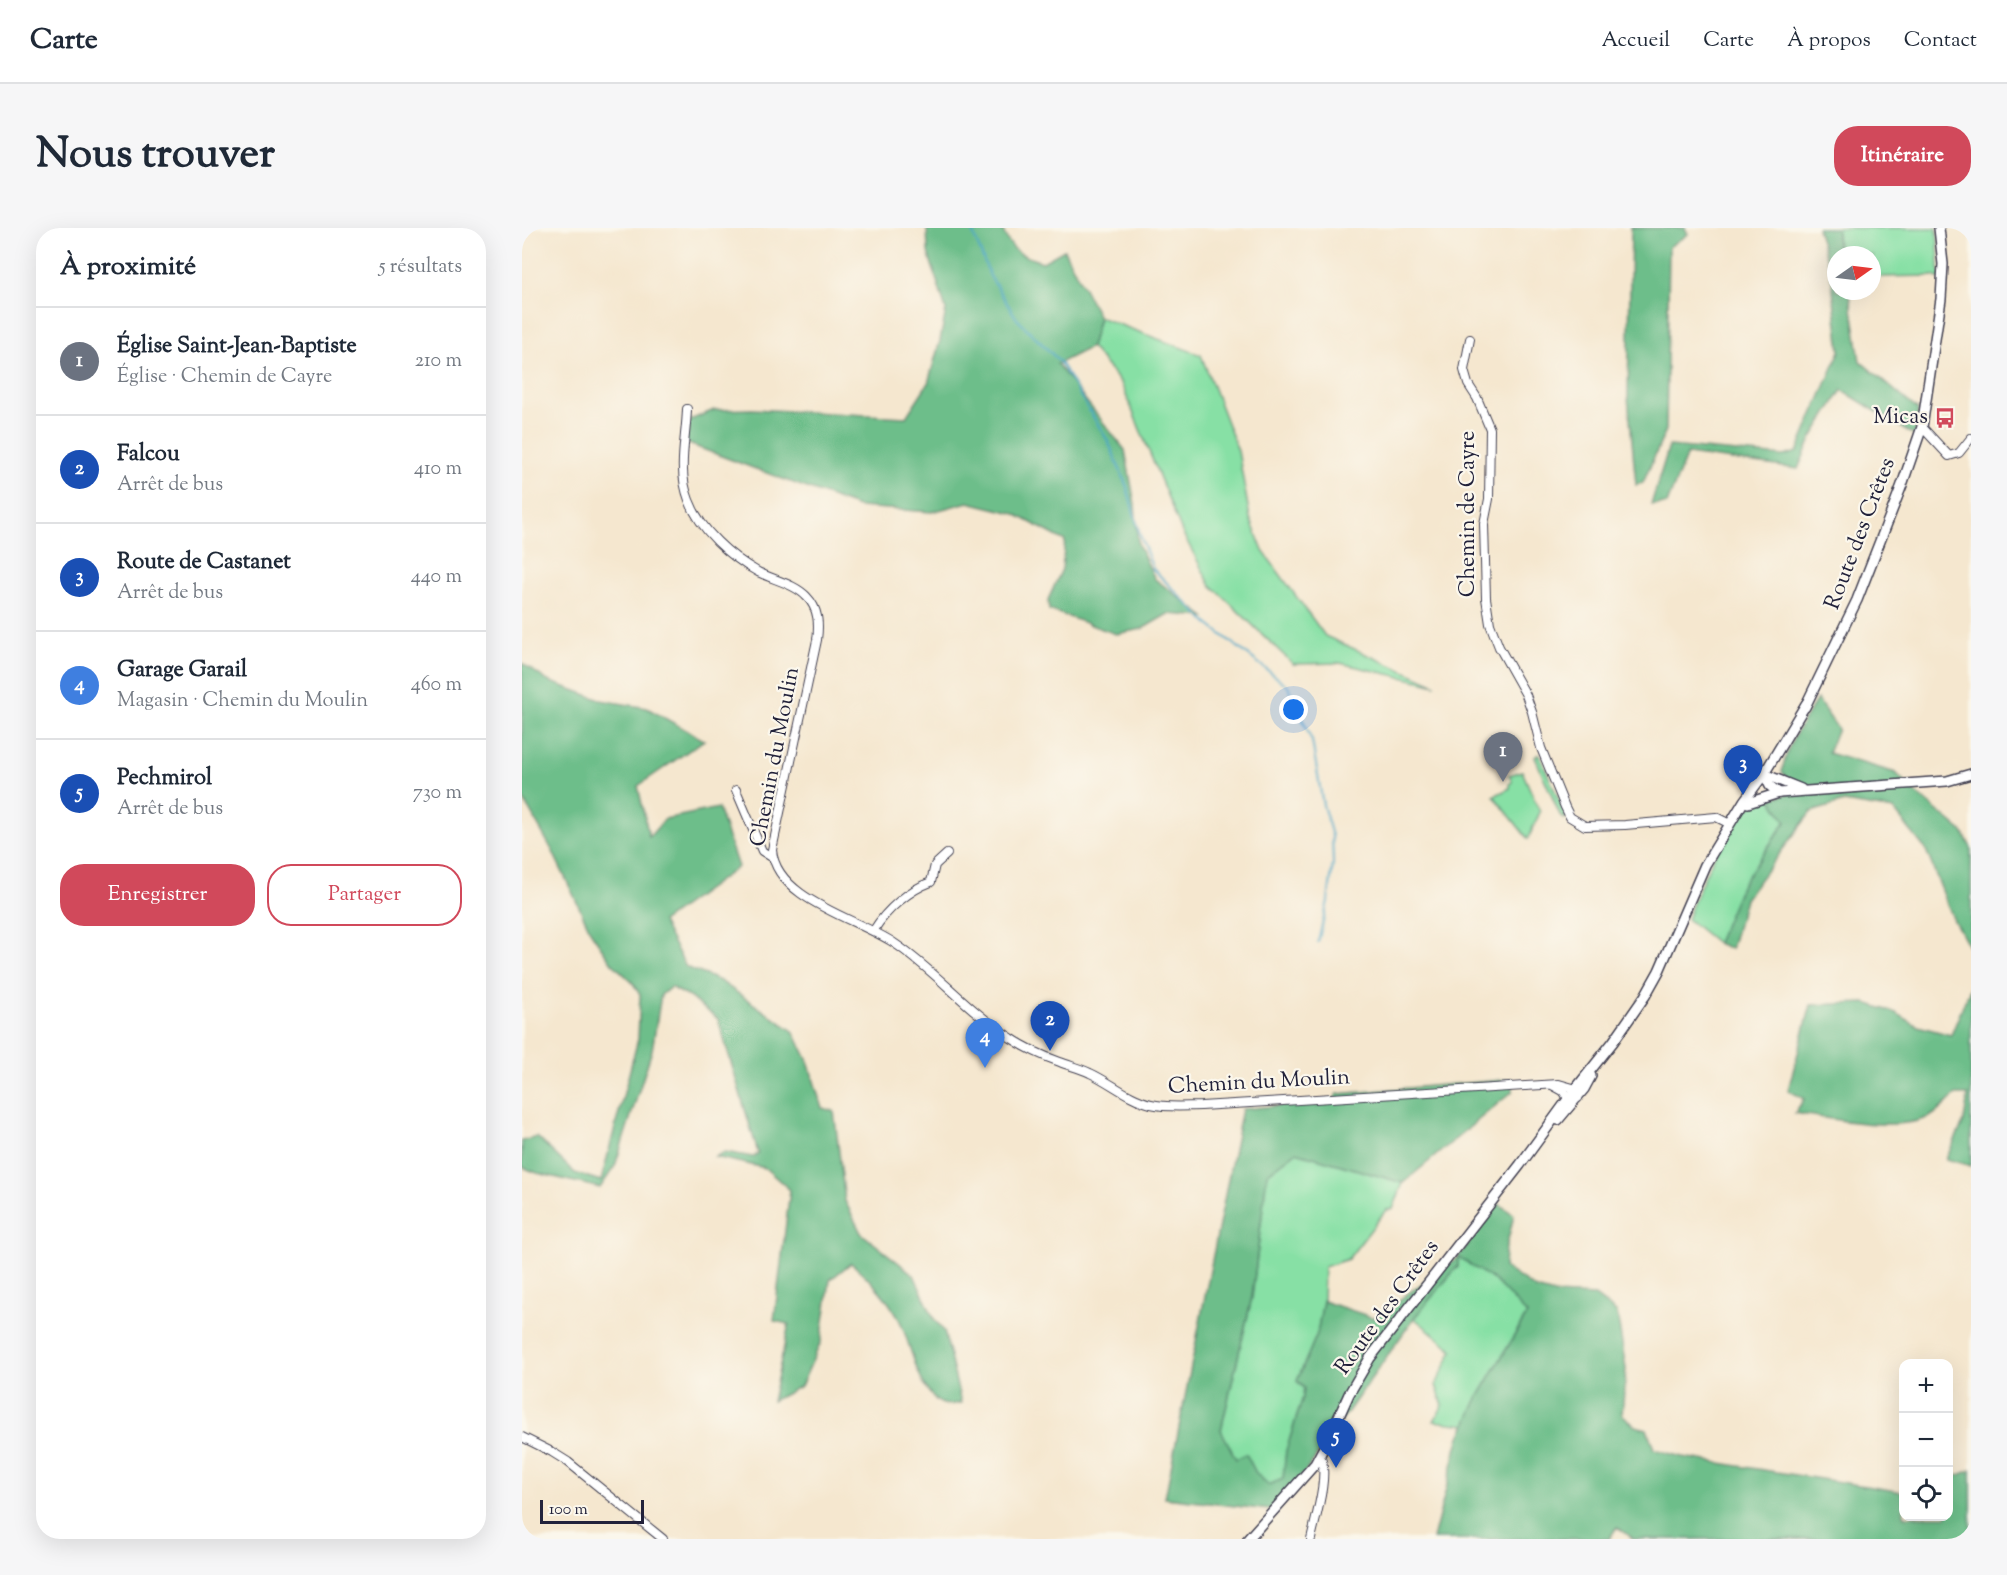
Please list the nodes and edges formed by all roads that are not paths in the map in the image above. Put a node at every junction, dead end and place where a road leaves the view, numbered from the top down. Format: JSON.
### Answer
{"nodes":[{"id":1,"x":1939,"y":228,"type":"edge"},
{"id":2,"x":1470,"y":339,"type":"dead end"},
{"id":3,"x":687,"y":409,"type":"dead end"},
{"id":4,"x":1922,"y":427,"type":"junction"},
{"id":5,"x":1971,"y":438,"type":"edge"},
{"id":6,"x":1806,"y":704,"type":"junction"},
{"id":7,"x":1777,"y":762,"type":"junction"},
{"id":8,"x":1971,"y":774,"type":"edge"},
{"id":9,"x":1766,"y":776,"type":"junction"},
{"id":10,"x":1783,"y":783,"type":"junction"},
{"id":11,"x":736,"y":790,"type":"dead end"},
{"id":12,"x":1806,"y":791,"type":"junction"},
{"id":13,"x":1779,"y":793,"type":"junction"},
{"id":14,"x":1748,"y":803,"type":"junction"},
{"id":15,"x":1730,"y":824,"type":"junction"},
{"id":16,"x":947,"y":854,"type":"dead end"},
{"id":17,"x":773,"y":858,"type":"junction"},
{"id":18,"x":874,"y":930,"type":"junction"},
{"id":19,"x":1573,"y":1096,"type":"junction"},
{"id":20,"x":522,"y":1437,"type":"edge"},
{"id":21,"x":1320,"y":1456,"type":"junction"},
{"id":22,"x":663,"y":1539,"type":"edge"},
{"id":23,"x":1248,"y":1539,"type":"edge"},
{"id":24,"x":1311,"y":1539,"type":"edge"}],
"edges":[{"from":1,"to":4,"type":"street","name":"Route des Crêtes"},
{"from":2,"to":15,"type":"street","name":"Chemin de Cayre"},
{"from":3,"to":17,"type":"street","name":"Chemin du Moulin"},
{"from":4,"to":5,"type":"street"},
{"from":4,"to":6,"type":"street","name":"Route des Crêtes"},
{"from":6,"to":7,"type":"street","name":"Route des Crêtes"},
{"from":6,"to":9,"type":"street","name":"Route des Crêtes"},
{"from":7,"to":9,"type":"street","name":"Route des Crêtes"},
{"from":7,"to":10,"type":"street"},
{"from":8,"to":12,"type":"street"},
{"from":9,"to":10,"type":"street"},
{"from":9,"to":13,"type":"street"},
{"from":9,"to":14,"type":"street","name":"Route des Crêtes"},
{"from":9,"to":15,"type":"street","name":"Route des Crêtes"},
{"from":10,"to":12,"type":"street"},
{"from":11,"to":17,"type":"street"},
{"from":12,"to":13,"type":"street"},
{"from":13,"to":14,"type":"street"},
{"from":14,"to":15,"type":"street","name":"Route des Crêtes"},
{"from":15,"to":19,"type":"street","name":"Route des Crêtes"},
{"from":16,"to":18,"type":"street"},
{"from":17,"to":18,"type":"street","name":"Chemin du Moulin"},
{"from":18,"to":19,"type":"street","name":"Chemin du Moulin"},
{"from":19,"to":21,"type":"street","name":"Route des Crêtes"},
{"from":20,"to":22,"type":"street"},
{"from":21,"to":23,"type":"street","name":"Route des Crêtes"},
{"from":21,"to":24,"type":"street"}]}
